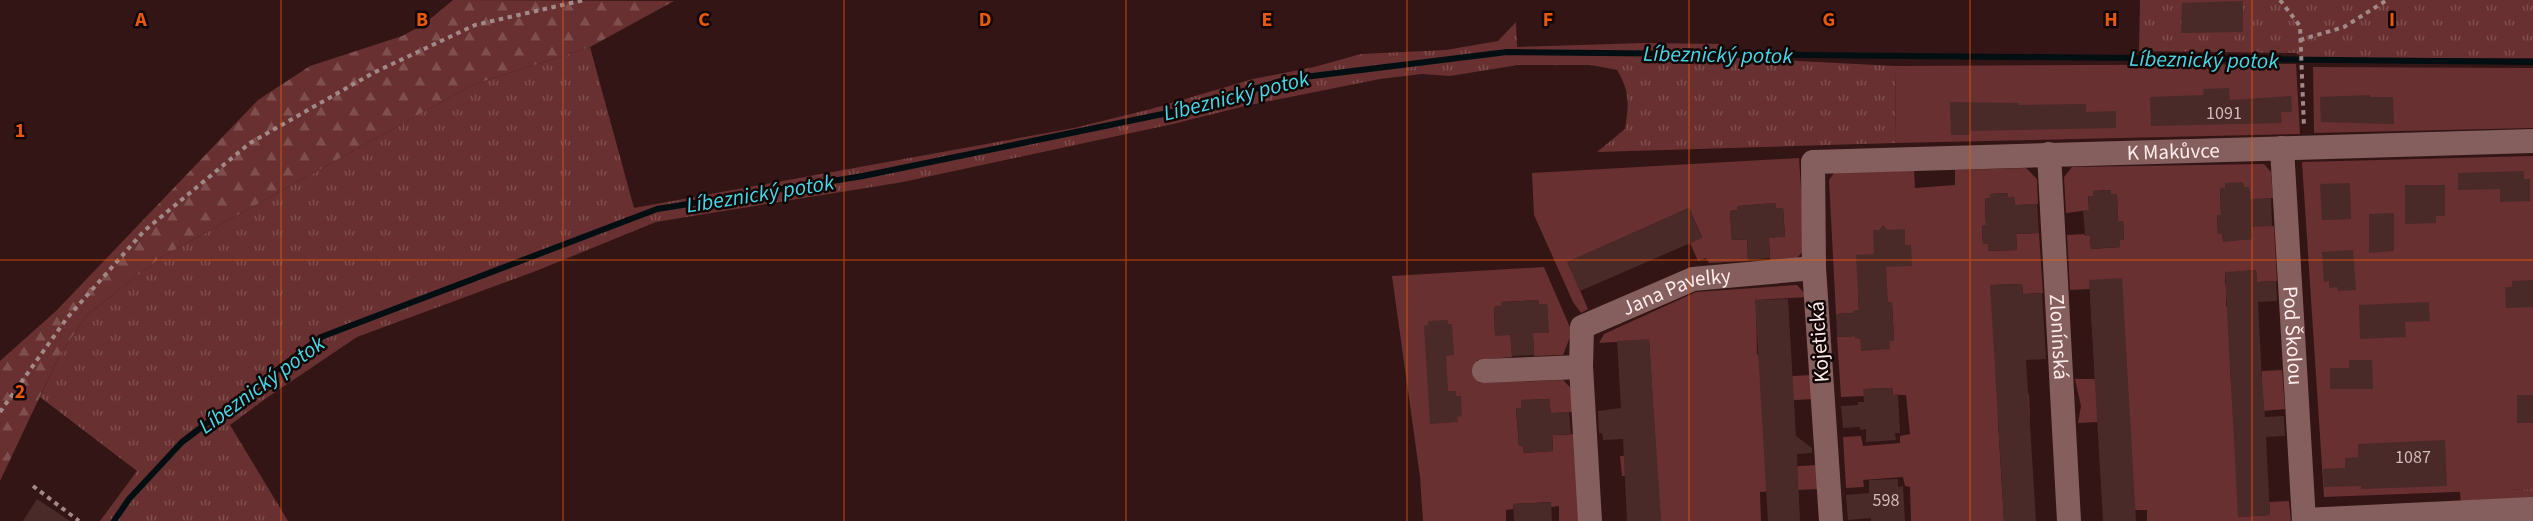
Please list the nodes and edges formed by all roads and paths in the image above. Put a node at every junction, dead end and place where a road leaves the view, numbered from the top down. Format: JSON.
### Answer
{"nodes":[{"id":1,"x":584,"y":0,"type":"edge"},
{"id":2,"x":2280,"y":0,"type":"edge"},
{"id":3,"x":2386,"y":0,"type":"edge"},
{"id":4,"x":2300,"y":40,"type":"junction"},
{"id":5,"x":2533,"y":141,"type":"edge"},
{"id":6,"x":2293,"y":148,"type":"junction"},
{"id":7,"x":2049,"y":154,"type":"junction"},
{"id":8,"x":1813,"y":162,"type":"joint"},
{"id":9,"x":1814,"y":268,"type":"junction"},
{"id":10,"x":1581,"y":367,"type":"junction"},
{"id":11,"x":1484,"y":371,"type":"dead end"},
{"id":12,"x":0,"y":412,"type":"edge"},
{"id":13,"x":33,"y":486,"type":"dead end"},
{"id":14,"x":2533,"y":509,"type":"edge"},
{"id":15,"x":2304,"y":520,"type":"edge"},
{"id":16,"x":79,"y":521,"type":"edge"},
{"id":17,"x":1590,"y":521,"type":"edge"},
{"id":18,"x":1831,"y":521,"type":"edge"},
{"id":19,"x":2069,"y":521,"type":"edge"}],
"edges":[{"from":1,"to":12,"type":"path"},
{"from":2,"to":4,"type":"path"},
{"from":3,"to":4,"type":"path"},
{"from":4,"to":6,"type":"path"},
{"from":5,"to":6,"type":"street","name":"K Makůvce"},
{"from":6,"to":7,"type":"street","name":"K Makůvce"},
{"from":6,"to":15,"type":"street","name":"Pod Školou"},
{"from":7,"to":8,"type":"street","name":"K Makůvce"},
{"from":7,"to":19,"type":"street","name":"Zlonínská"},
{"from":8,"to":9,"type":"street","name":"Kojetická"},
{"from":9,"to":10,"type":"street","name":"Jana Pavelky"},
{"from":9,"to":18,"type":"street","name":"Kojetická"},
{"from":10,"to":11,"type":"street"},
{"from":10,"to":17,"type":"street","name":"Jana Pavelky"},
{"from":13,"to":16,"type":"path"},
{"from":14,"to":15,"type":"street"}]}
